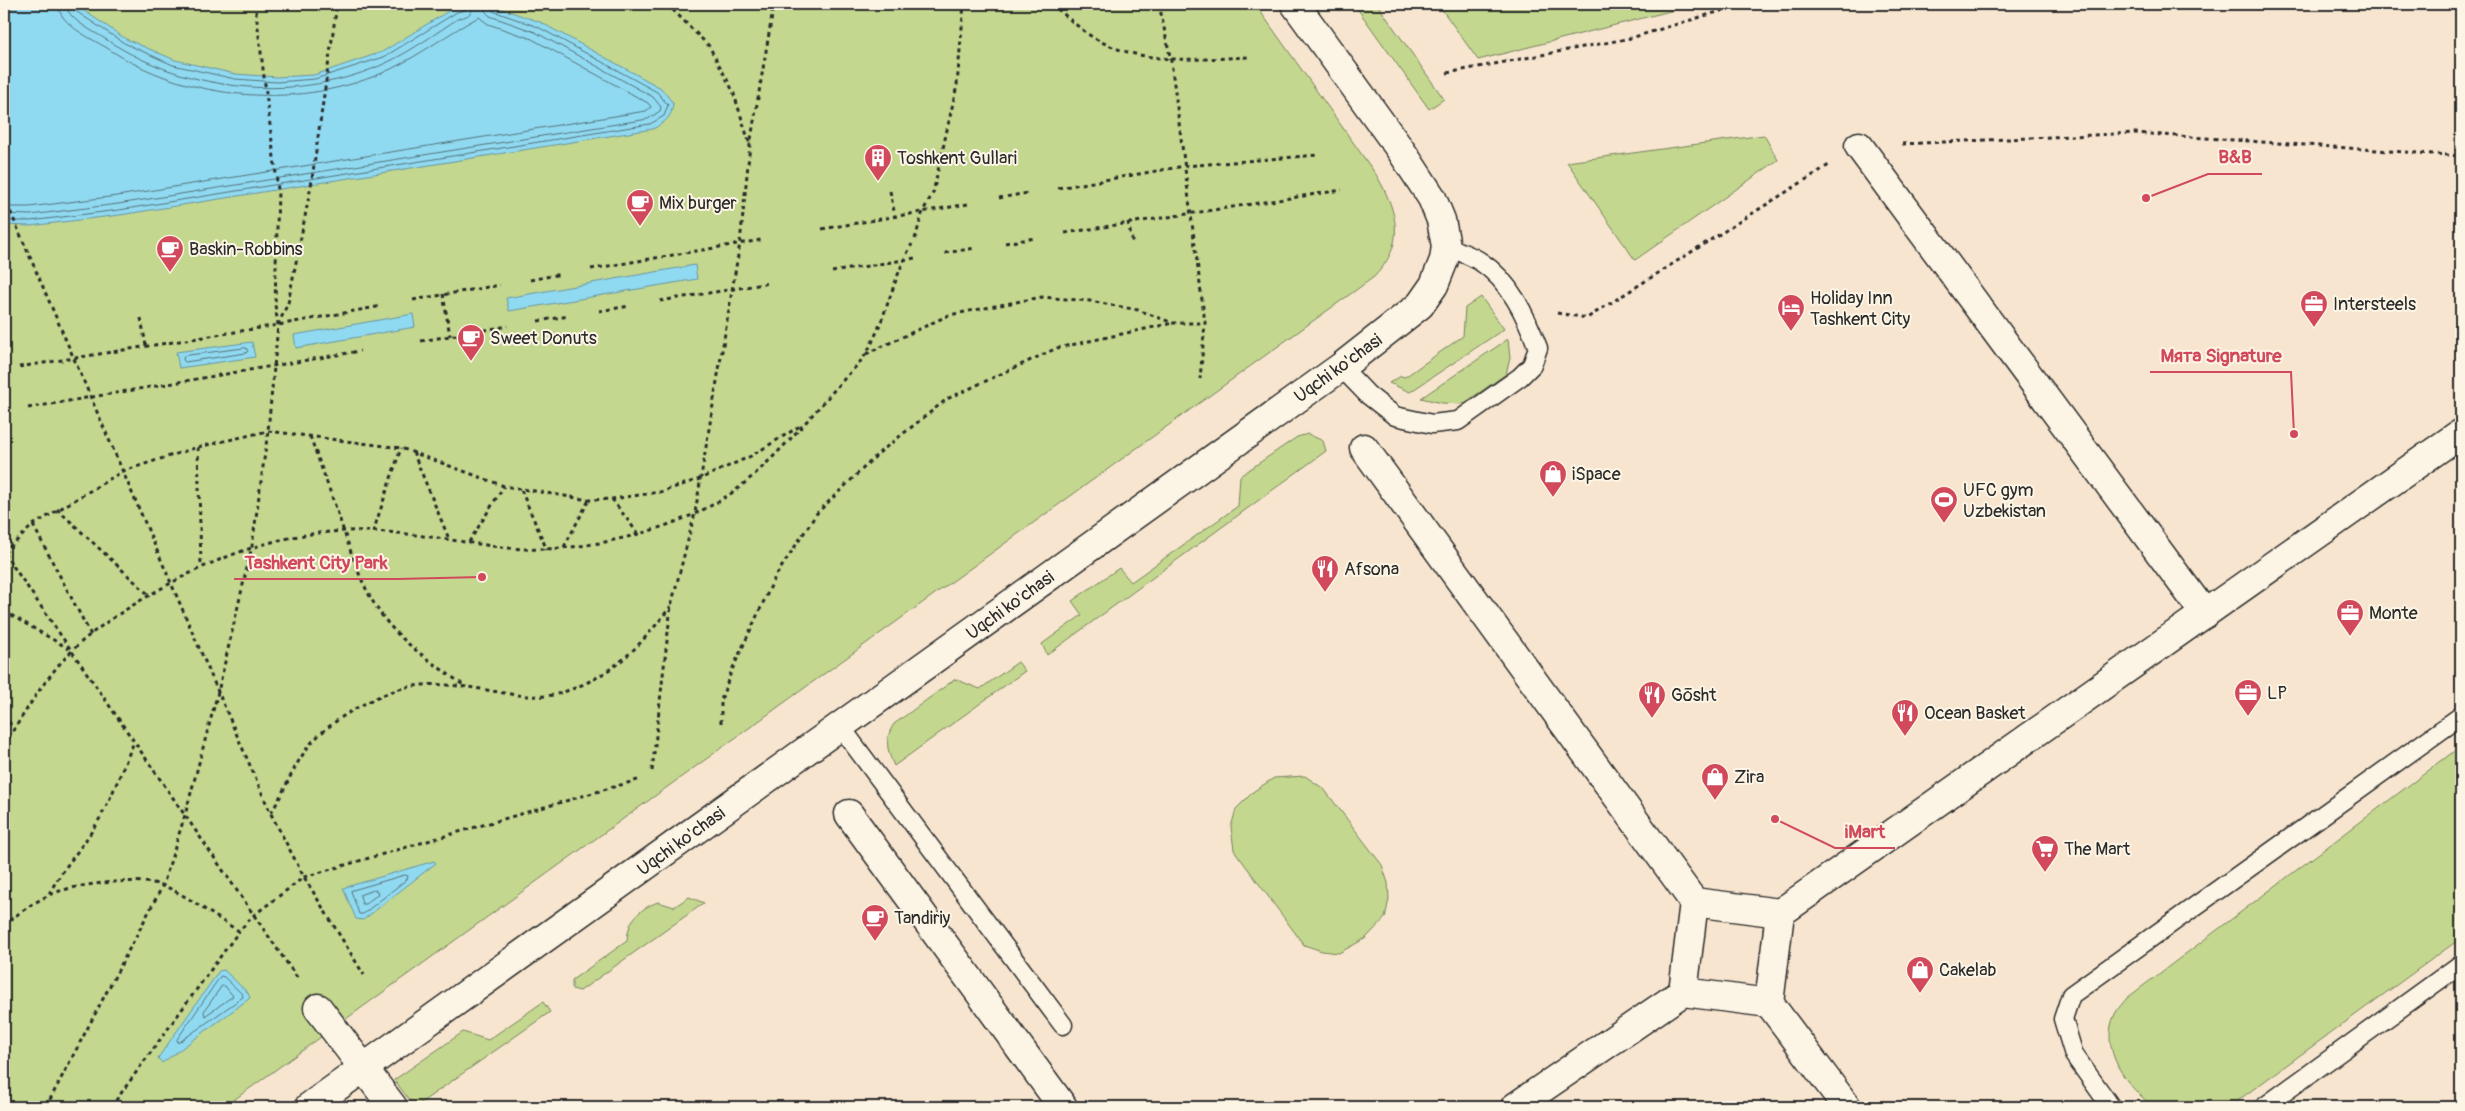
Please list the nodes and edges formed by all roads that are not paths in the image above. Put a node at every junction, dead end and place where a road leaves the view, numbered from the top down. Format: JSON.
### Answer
{"nodes":[{"id":1,"x":1295,"y":4,"type":"edge"},
{"id":2,"x":1859,"y":146,"type":"road end"},
{"id":3,"x":1446,"y":246,"type":"junction"},
{"id":4,"x":1342,"y":367,"type":"junction"},
{"id":5,"x":2461,"y":433,"type":"edge"},
{"id":6,"x":1364,"y":448,"type":"dead end"},
{"id":7,"x":2205,"y":614,"type":"junction"},
{"id":8,"x":2461,"y":716,"type":"edge"},
{"id":9,"x":840,"y":726,"type":"junction"},
{"id":10,"x":849,"y":814,"type":"dead end"},
{"id":11,"x":1694,"y":902,"type":"junction"},
{"id":12,"x":1780,"y":913,"type":"junction"},
{"id":13,"x":2461,"y":964,"type":"edge"},
{"id":14,"x":1683,"y":992,"type":"junction"},
{"id":15,"x":1770,"y":1003,"type":"junction"},
{"id":16,"x":318,"y":1008,"type":"road end"},
{"id":17,"x":1063,"y":1025,"type":"dead end"},
{"id":18,"x":364,"y":1068,"type":"junction"},
{"id":19,"x":309,"y":1107,"type":"edge"},
{"id":20,"x":393,"y":1107,"type":"edge"},
{"id":21,"x":1062,"y":1107,"type":"edge"},
{"id":22,"x":1516,"y":1107,"type":"edge"},
{"id":23,"x":1847,"y":1107,"type":"edge"},
{"id":24,"x":2111,"y":1107,"type":"edge"},
{"id":25,"x":2264,"y":1107,"type":"edge"}],
"edges":[{"from":1,"to":3,"type":"street","name":"Uqchi ko'chasi"},
{"from":2,"to":7,"type":"street"},
{"from":3,"to":4,"type":"street","name":"Uqchi ko'chasi"},
{"from":3,"to":4,"type":"lane"},
{"from":4,"to":9,"type":"street","name":"Uqchi ko'chasi"},
{"from":5,"to":7,"type":"street"},
{"from":6,"to":11,"type":"street"},
{"from":7,"to":12,"type":"street"},
{"from":8,"to":24,"type":"lane"},
{"from":9,"to":17,"type":"lane"},
{"from":9,"to":18,"type":"street","name":"Uqchi ko'chasi"},
{"from":10,"to":21,"type":"street"},
{"from":11,"to":12,"type":"street"},
{"from":11,"to":14,"type":"street"},
{"from":12,"to":15,"type":"street"},
{"from":13,"to":25,"type":"lane"},
{"from":14,"to":15,"type":"street"},
{"from":14,"to":22,"type":"street"},
{"from":15,"to":23,"type":"street"},
{"from":16,"to":18,"type":"street"},
{"from":18,"to":19,"type":"street","name":"Uqchi ko'chasi"},
{"from":18,"to":20,"type":"street"}]}
